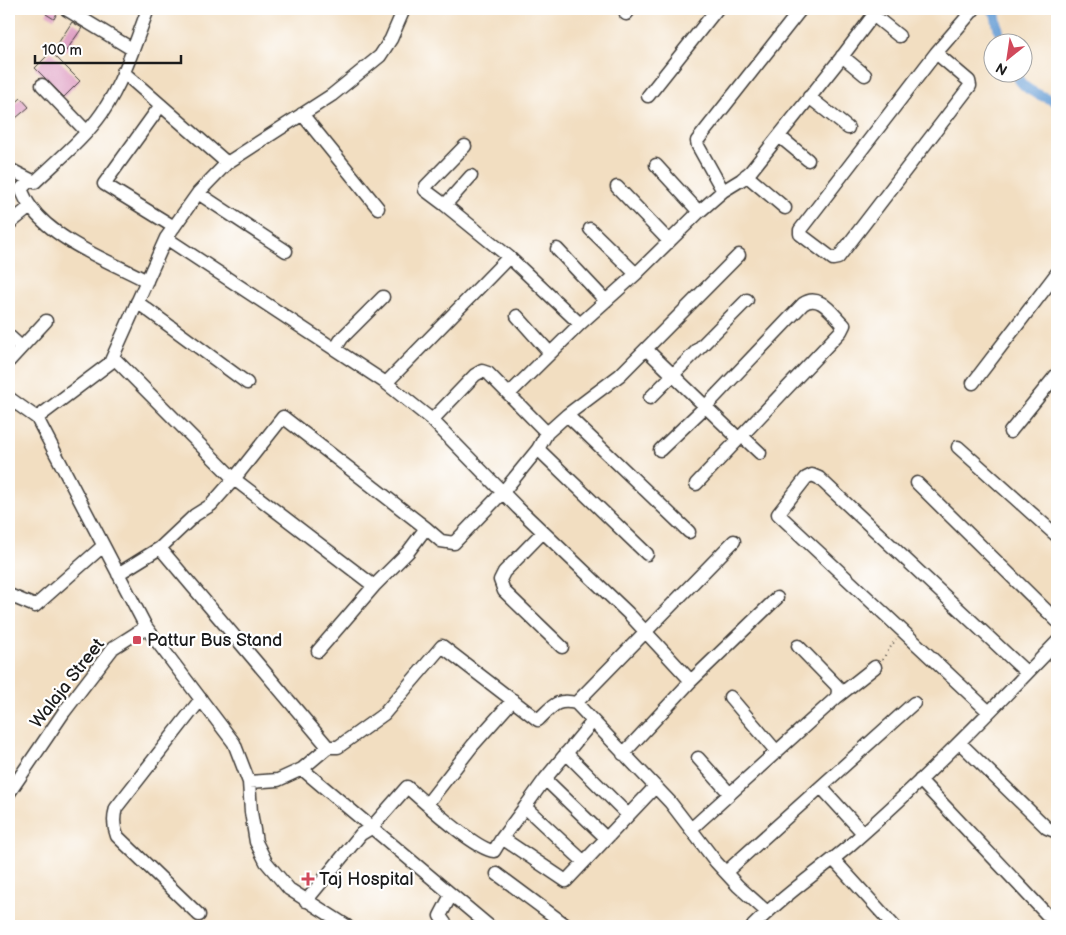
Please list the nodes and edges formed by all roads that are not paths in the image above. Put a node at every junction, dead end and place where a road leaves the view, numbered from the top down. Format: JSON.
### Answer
{"nodes":[{"id":1,"x":66,"y":9,"type":"edge"},
{"id":2,"x":148,"y":9,"type":"edge"},
{"id":3,"x":404,"y":9,"type":"edge"},
{"id":4,"x":717,"y":9,"type":"edge"},
{"id":5,"x":801,"y":9,"type":"edge"},
{"id":6,"x":974,"y":9,"type":"edge"},
{"id":7,"x":875,"y":12,"type":"edge"},
{"id":8,"x":899,"y":36,"type":"dead end"},
{"id":9,"x":132,"y":49,"type":"junction"},
{"id":10,"x":936,"y":53,"type":"junction"},
{"id":11,"x":842,"y":56,"type":"junction"},
{"id":12,"x":123,"y":72,"type":"junction"},
{"id":13,"x":865,"y":75,"type":"dead end"},
{"id":14,"x":42,"y":85,"type":"dead end"},
{"id":15,"x":648,"y":96,"type":"dead end"},
{"id":16,"x":809,"y":97,"type":"junction"},
{"id":17,"x":161,"y":105,"type":"junction"},
{"id":18,"x":302,"y":114,"type":"junction"},
{"id":19,"x":848,"y":128,"type":"dead end"},
{"id":20,"x":87,"y":132,"type":"junction"},
{"id":21,"x":779,"y":136,"type":"junction"},
{"id":22,"x":465,"y":146,"type":"dead end"},
{"id":23,"x":808,"y":160,"type":"dead end"},
{"id":24,"x":227,"y":163,"type":"junction"},
{"id":25,"x":656,"y":166,"type":"dead end"},
{"id":26,"x":9,"y":169,"type":"edge"},
{"id":27,"x":746,"y":175,"type":"junction"},
{"id":28,"x":470,"y":176,"type":"dead end"},
{"id":29,"x":30,"y":180,"type":"junction"},
{"id":30,"x":617,"y":187,"type":"dead end"},
{"id":31,"x":723,"y":191,"type":"junction"},
{"id":32,"x":198,"y":193,"type":"junction"},
{"id":33,"x":445,"y":205,"type":"junction"},
{"id":34,"x":30,"y":207,"type":"junction"},
{"id":35,"x":378,"y":208,"type":"dead end"},
{"id":36,"x":785,"y":208,"type":"dead end"},
{"id":37,"x":699,"y":212,"type":"junction"},
{"id":38,"x":9,"y":224,"type":"edge"},
{"id":39,"x":174,"y":227,"type":"junction"},
{"id":40,"x":590,"y":229,"type":"dead end"},
{"id":41,"x":166,"y":238,"type":"junction"},
{"id":42,"x":669,"y":241,"type":"junction"},
{"id":43,"x":557,"y":249,"type":"dead end"},
{"id":44,"x":286,"y":251,"type":"dead end"},
{"id":45,"x":738,"y":255,"type":"dead end"},
{"id":46,"x":509,"y":257,"type":"junction"},
{"id":47,"x":1057,"y":273,"type":"edge"},
{"id":48,"x":636,"y":274,"type":"junction"},
{"id":49,"x":147,"y":281,"type":"junction"},
{"id":50,"x":383,"y":297,"type":"dead end"},
{"id":51,"x":747,"y":300,"type":"dead end"},
{"id":52,"x":606,"y":301,"type":"junction"},
{"id":53,"x":138,"y":302,"type":"junction"},
{"id":54,"x":517,"y":316,"type":"dead end"},
{"id":55,"x":46,"y":321,"type":"dead end"},
{"id":56,"x":580,"y":324,"type":"junction"},
{"id":57,"x":9,"y":336,"type":"edge"},
{"id":58,"x":21,"y":348,"type":"junction"},
{"id":59,"x":335,"y":348,"type":"junction"},
{"id":60,"x":646,"y":349,"type":"junction"},
{"id":61,"x":550,"y":353,"type":"junction"},
{"id":62,"x":113,"y":357,"type":"junction"},
{"id":63,"x":9,"y":361,"type":"edge"},
{"id":64,"x":1057,"y":374,"type":"edge"},
{"id":65,"x":673,"y":375,"type":"junction"},
{"id":66,"x":973,"y":382,"type":"dead end"},
{"id":67,"x":247,"y":383,"type":"dead end"},
{"id":68,"x":386,"y":383,"type":"junction"},
{"id":69,"x":509,"y":394,"type":"junction"},
{"id":70,"x":9,"y":398,"type":"edge"},
{"id":71,"x":650,"y":398,"type":"dead end"},
{"id":72,"x":705,"y":407,"type":"junction"},
{"id":73,"x":567,"y":415,"type":"junction"},
{"id":74,"x":37,"y":418,"type":"junction"},
{"id":75,"x":432,"y":420,"type":"junction"},
{"id":76,"x":1010,"y":432,"type":"dead end"},
{"id":77,"x":547,"y":433,"type":"junction"},
{"id":78,"x":743,"y":437,"type":"junction"},
{"id":79,"x":958,"y":447,"type":"dead end"},
{"id":80,"x":538,"y":449,"type":"junction"},
{"id":81,"x":660,"y":450,"type":"dead end"},
{"id":82,"x":760,"y":453,"type":"dead end"},
{"id":83,"x":234,"y":479,"type":"junction"},
{"id":84,"x":918,"y":483,"type":"dead end"},
{"id":85,"x":696,"y":484,"type":"dead end"},
{"id":86,"x":502,"y":492,"type":"junction"},
{"id":87,"x":426,"y":528,"type":"junction"},
{"id":88,"x":544,"y":532,"type":"junction"},
{"id":89,"x":689,"y":532,"type":"dead end"},
{"id":90,"x":1057,"y":536,"type":"edge"},
{"id":91,"x":734,"y":541,"type":"dead end"},
{"id":92,"x":103,"y":546,"type":"junction"},
{"id":93,"x":160,"y":548,"type":"junction"},
{"id":94,"x":647,"y":554,"type":"dead end"},
{"id":95,"x":118,"y":574,"type":"junction"},
{"id":96,"x":374,"y":586,"type":"junction"},
{"id":97,"x":9,"y":595,"type":"edge"},
{"id":98,"x":776,"y":598,"type":"dead end"},
{"id":99,"x":1057,"y":621,"type":"edge"},
{"id":100,"x":146,"y":628,"type":"junction"},
{"id":101,"x":645,"y":631,"type":"junction"},
{"id":102,"x":1057,"y":642,"type":"edge"},
{"id":103,"x":798,"y":646,"type":"dead end"},
{"id":104,"x":562,"y":647,"type":"dead end"},
{"id":105,"x":318,"y":651,"type":"dead end"},
{"id":106,"x":875,"y":667,"type":"road end"},
{"id":107,"x":1027,"y":673,"type":"junction"},
{"id":108,"x":691,"y":681,"type":"junction"},
{"id":109,"x":837,"y":697,"type":"junction"},
{"id":110,"x":730,"y":698,"type":"dead end"},
{"id":111,"x":201,"y":699,"type":"junction"},
{"id":112,"x":513,"y":700,"type":"junction"},
{"id":113,"x":914,"y":703,"type":"dead end"},
{"id":114,"x":576,"y":704,"type":"junction"},
{"id":115,"x":989,"y":712,"type":"junction"},
{"id":116,"x":593,"y":721,"type":"junction"},
{"id":117,"x":960,"y":743,"type":"junction"},
{"id":118,"x":328,"y":747,"type":"junction"},
{"id":119,"x":777,"y":752,"type":"junction"},
{"id":120,"x":566,"y":753,"type":"junction"},
{"id":121,"x":623,"y":754,"type":"junction"},
{"id":122,"x":698,"y":758,"type":"dead end"},
{"id":123,"x":302,"y":769,"type":"junction"},
{"id":124,"x":545,"y":779,"type":"junction"},
{"id":125,"x":920,"y":780,"type":"junction"},
{"id":126,"x":249,"y":782,"type":"junction"},
{"id":127,"x":655,"y":787,"type":"junction"},
{"id":128,"x":821,"y":787,"type":"junction"},
{"id":129,"x":9,"y":794,"type":"edge"},
{"id":130,"x":730,"y":794,"type":"junction"},
{"id":131,"x":427,"y":804,"type":"junction"},
{"id":132,"x":525,"y":807,"type":"junction"},
{"id":133,"x":628,"y":815,"type":"junction"},
{"id":134,"x":371,"y":828,"type":"junction"},
{"id":135,"x":691,"y":829,"type":"junction"},
{"id":136,"x":863,"y":832,"type":"junction"},
{"id":137,"x":1057,"y":832,"type":"edge"},
{"id":138,"x":502,"y":838,"type":"junction"},
{"id":139,"x":606,"y":838,"type":"junction"},
{"id":140,"x":833,"y":859,"type":"junction"},
{"id":141,"x":583,"y":862,"type":"junction"},
{"id":142,"x":726,"y":872,"type":"junction"},
{"id":143,"x":497,"y":874,"type":"dead end"},
{"id":144,"x":451,"y":895,"type":"junction"},
{"id":145,"x":306,"y":901,"type":"junction"},
{"id":146,"x":767,"y":912,"type":"junction"},
{"id":147,"x":198,"y":915,"type":"dead end"},
{"id":148,"x":1051,"y":918,"type":"dead end"},
{"id":149,"x":757,"y":925,"type":"edge"},
{"id":150,"x":347,"y":926,"type":"edge"},
{"id":151,"x":447,"y":926,"type":"edge"},
{"id":152,"x":489,"y":926,"type":"edge"},
{"id":153,"x":567,"y":926,"type":"edge"},
{"id":154,"x":894,"y":926,"type":"edge"}],
"edges":[{"from":1,"to":9,"type":"street"},
{"from":2,"to":9,"type":"street"},
{"from":3,"to":18,"type":"street"},
{"from":4,"to":15,"type":"street"},
{"from":5,"to":31,"type":"street"},
{"from":6,"to":10,"type":"street"},
{"from":7,"to":8,"type":"street"},
{"from":7,"to":11,"type":"street"},
{"from":9,"to":12,"type":"street"},
{"from":10,"to":10,"type":"street"},
{"from":11,"to":13,"type":"street"},
{"from":11,"to":16,"type":"street"},
{"from":12,"to":17,"type":"street"},
{"from":12,"to":20,"type":"street"},
{"from":14,"to":20,"type":"street"},
{"from":16,"to":19,"type":"street"},
{"from":16,"to":21,"type":"street"},
{"from":17,"to":24,"type":"street"},
{"from":17,"to":39,"type":"street"},
{"from":18,"to":24,"type":"street"},
{"from":18,"to":35,"type":"street"},
{"from":20,"to":29,"type":"street"},
{"from":21,"to":23,"type":"street"},
{"from":21,"to":27,"type":"street"},
{"from":22,"to":33,"type":"street"},
{"from":24,"to":32,"type":"street"},
{"from":25,"to":37,"type":"street"},
{"from":26,"to":29,"type":"street"},
{"from":27,"to":31,"type":"street"},
{"from":27,"to":36,"type":"street"},
{"from":28,"to":33,"type":"street"},
{"from":29,"to":34,"type":"street"},
{"from":30,"to":42,"type":"street"},
{"from":31,"to":37,"type":"street"},
{"from":32,"to":39,"type":"street"},
{"from":32,"to":44,"type":"street"},
{"from":33,"to":46,"type":"street"},
{"from":34,"to":38,"type":"street"},
{"from":34,"to":49,"type":"street"},
{"from":37,"to":42,"type":"street"},
{"from":39,"to":41,"type":"street"},
{"from":40,"to":48,"type":"street"},
{"from":41,"to":49,"type":"street"},
{"from":41,"to":59,"type":"street"},
{"from":42,"to":48,"type":"street"},
{"from":43,"to":52,"type":"street"},
{"from":45,"to":60,"type":"street"},
{"from":46,"to":56,"type":"street"},
{"from":46,"to":68,"type":"street"},
{"from":47,"to":66,"type":"street"},
{"from":48,"to":52,"type":"street"},
{"from":49,"to":53,"type":"street"},
{"from":50,"to":59,"type":"street"},
{"from":51,"to":65,"type":"street"},
{"from":52,"to":56,"type":"street"},
{"from":53,"to":62,"type":"street"},
{"from":53,"to":67,"type":"street"},
{"from":54,"to":61,"type":"street"},
{"from":55,"to":58,"type":"street"},
{"from":56,"to":61,"type":"street"},
{"from":57,"to":58,"type":"street"},
{"from":58,"to":63,"type":"street"},
{"from":59,"to":68,"type":"street"},
{"from":60,"to":65,"type":"street"},
{"from":60,"to":73,"type":"street"},
{"from":61,"to":69,"type":"street"},
{"from":62,"to":74,"type":"street"},
{"from":62,"to":83,"type":"street"},
{"from":64,"to":76,"type":"street"},
{"from":65,"to":71,"type":"street"},
{"from":65,"to":72,"type":"street"},
{"from":68,"to":75,"type":"street"},
{"from":69,"to":75,"type":"street"},
{"from":69,"to":77,"type":"street"},
{"from":70,"to":74,"type":"street"},
{"from":72,"to":78,"type":"street"},
{"from":72,"to":78,"type":"street"},
{"from":72,"to":81,"type":"street"},
{"from":73,"to":77,"type":"street"},
{"from":73,"to":89,"type":"street"},
{"from":74,"to":92,"type":"street"},
{"from":75,"to":86,"type":"street"},
{"from":77,"to":80,"type":"street"},
{"from":78,"to":82,"type":"street"},
{"from":78,"to":85,"type":"street"},
{"from":79,"to":90,"type":"street"},
{"from":80,"to":86,"type":"street"},
{"from":80,"to":94,"type":"street"},
{"from":83,"to":87,"type":"street"},
{"from":83,"to":93,"type":"street"},
{"from":83,"to":96,"type":"street"},
{"from":84,"to":99,"type":"street"},
{"from":86,"to":87,"type":"street"},
{"from":86,"to":88,"type":"street"},
{"from":87,"to":96,"type":"street"},
{"from":88,"to":101,"type":"street"},
{"from":88,"to":104,"type":"street"},
{"from":91,"to":101,"type":"street"},
{"from":92,"to":95,"type":"street"},
{"from":92,"to":97,"type":"street"},
{"from":93,"to":95,"type":"street"},
{"from":93,"to":118,"type":"street"},
{"from":95,"to":100,"type":"street"},
{"from":96,"to":105,"type":"street"},
{"from":98,"to":108,"type":"street"},
{"from":100,"to":111,"type":"street"},
{"from":100,"to":129,"type":"street","name":"Walaja Street"},
{"from":101,"to":108,"type":"street"},
{"from":101,"to":114,"type":"street"},
{"from":102,"to":107,"type":"street"},
{"from":103,"to":109,"type":"street"},
{"from":106,"to":109,"type":"street"},
{"from":107,"to":115,"type":"street"},
{"from":107,"to":115,"type":"street"},
{"from":108,"to":121,"type":"street"},
{"from":109,"to":119,"type":"street"},
{"from":110,"to":119,"type":"street"},
{"from":111,"to":126,"type":"street"},
{"from":111,"to":147,"type":"street"},
{"from":112,"to":114,"type":"street"},
{"from":112,"to":118,"type":"street"},
{"from":112,"to":131,"type":"street"},
{"from":113,"to":128,"type":"street"},
{"from":114,"to":116,"type":"street"},
{"from":115,"to":117,"type":"street"},
{"from":116,"to":120,"type":"street"},
{"from":116,"to":121,"type":"street"},
{"from":117,"to":125,"type":"street"},
{"from":117,"to":137,"type":"street"},
{"from":118,"to":123,"type":"street"},
{"from":119,"to":130,"type":"street"},
{"from":120,"to":124,"type":"street"},
{"from":120,"to":133,"type":"street"},
{"from":121,"to":127,"type":"street"},
{"from":122,"to":130,"type":"street"},
{"from":123,"to":126,"type":"street"},
{"from":123,"to":134,"type":"street"},
{"from":124,"to":132,"type":"street"},
{"from":124,"to":139,"type":"street"},
{"from":125,"to":136,"type":"street"},
{"from":125,"to":148,"type":"street"},
{"from":126,"to":145,"type":"street"},
{"from":127,"to":133,"type":"street"},
{"from":127,"to":135,"type":"street"},
{"from":128,"to":136,"type":"street"},
{"from":128,"to":142,"type":"street"},
{"from":130,"to":135,"type":"street"},
{"from":131,"to":134,"type":"street"},
{"from":131,"to":138,"type":"street"},
{"from":132,"to":138,"type":"street"},
{"from":132,"to":141,"type":"street"},
{"from":133,"to":139,"type":"street"},
{"from":134,"to":144,"type":"street"},
{"from":134,"to":145,"type":"street"},
{"from":135,"to":142,"type":"street"},
{"from":136,"to":140,"type":"street"},
{"from":138,"to":141,"type":"street"},
{"from":139,"to":141,"type":"street"},
{"from":140,"to":146,"type":"street"},
{"from":140,"to":154,"type":"street"},
{"from":142,"to":146,"type":"street"},
{"from":143,"to":153,"type":"street"},
{"from":144,"to":151,"type":"street"},
{"from":144,"to":152,"type":"street"},
{"from":145,"to":150,"type":"street"},
{"from":146,"to":149,"type":"street"}]}
